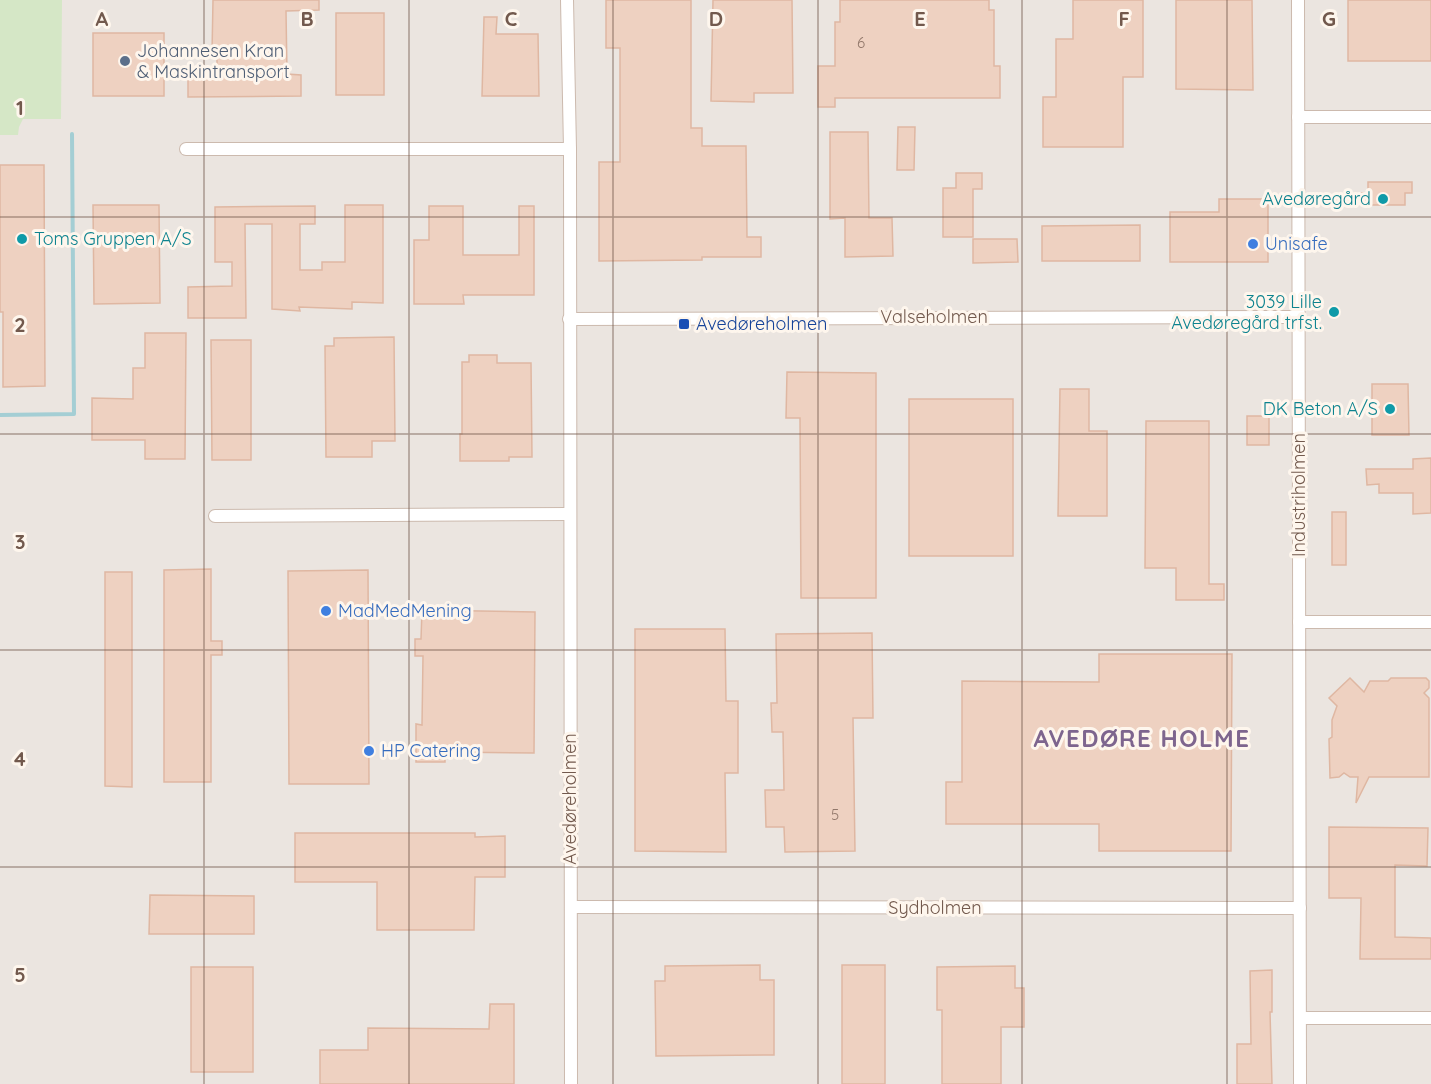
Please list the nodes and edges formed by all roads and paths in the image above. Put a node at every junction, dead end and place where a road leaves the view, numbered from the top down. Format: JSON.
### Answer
{"nodes":[{"id":1,"x":567,"y":0,"type":"edge"},
{"id":2,"x":1298,"y":0,"type":"edge"},
{"id":3,"x":1298,"y":117,"type":"junction"},
{"id":4,"x":1431,"y":117,"type":"edge"},
{"id":5,"x":186,"y":149,"type":"dead end"},
{"id":6,"x":570,"y":149,"type":"junction"},
{"id":7,"x":1298,"y":317,"type":"junction"},
{"id":8,"x":569,"y":319,"type":"junction"},
{"id":9,"x":570,"y":514,"type":"junction"},
{"id":10,"x":215,"y":516,"type":"dead end"},
{"id":11,"x":1299,"y":622,"type":"junction"},
{"id":12,"x":1431,"y":622,"type":"edge"},
{"id":13,"x":571,"y":907,"type":"junction"},
{"id":14,"x":1300,"y":909,"type":"junction"},
{"id":15,"x":1300,"y":1018,"type":"junction"},
{"id":16,"x":1431,"y":1018,"type":"edge"},
{"id":17,"x":571,"y":1084,"type":"edge"},
{"id":18,"x":1300,"y":1084,"type":"edge"}],
"edges":[{"from":1,"to":6,"type":"street","name":"Avedøreholmen"},
{"from":2,"to":3,"type":"street","name":"Industriholmen"},
{"from":3,"to":4,"type":"street"},
{"from":3,"to":7,"type":"street","name":"Industriholmen"},
{"from":5,"to":6,"type":"street"},
{"from":6,"to":8,"type":"street","name":"Avedøreholmen"},
{"from":7,"to":8,"type":"street","name":"Valseholmen"},
{"from":7,"to":11,"type":"street","name":"Industriholmen"},
{"from":8,"to":9,"type":"street","name":"Avedøreholmen"},
{"from":9,"to":10,"type":"street"},
{"from":9,"to":13,"type":"street","name":"Avedøreholmen"},
{"from":11,"to":12,"type":"street"},
{"from":11,"to":14,"type":"street","name":"Industriholmen"},
{"from":13,"to":14,"type":"street","name":"Sydholmen"},
{"from":13,"to":17,"type":"street","name":"Avedøreholmen"},
{"from":14,"to":15,"type":"street","name":"Industriholmen"},
{"from":15,"to":16,"type":"street"},
{"from":15,"to":18,"type":"street","name":"Industriholmen"}]}
